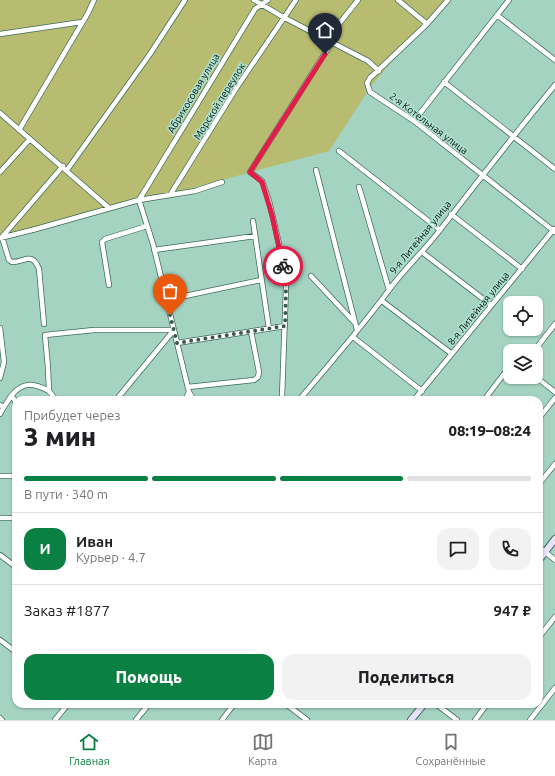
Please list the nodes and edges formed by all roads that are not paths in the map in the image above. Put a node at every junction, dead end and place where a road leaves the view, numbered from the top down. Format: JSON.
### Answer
{"nodes":[{"id":1,"x":94,"y":0,"type":"edge"},
{"id":2,"x":186,"y":0,"type":"edge"},
{"id":3,"x":254,"y":0,"type":"edge"},
{"id":4,"x":268,"y":0,"type":"edge"},
{"id":5,"x":296,"y":0,"type":"edge"},
{"id":6,"x":358,"y":0,"type":"edge"},
{"id":7,"x":398,"y":0,"type":"edge"},
{"id":8,"x":448,"y":0,"type":"edge"},
{"id":9,"x":509,"y":0,"type":"edge"},
{"id":10,"x":262,"y":5,"type":"junction"},
{"id":11,"x":497,"y":16,"type":"junction"},
{"id":12,"x":283,"y":17,"type":"junction"},
{"id":13,"x":82,"y":22,"type":"junction"},
{"id":14,"x":427,"y":24,"type":"junction"},
{"id":15,"x":0,"y":34,"type":"edge"},
{"id":16,"x":330,"y":41,"type":"junction"},
{"id":17,"x":555,"y":60,"type":"edge"},
{"id":18,"x":379,"y":71,"type":"junction"},
{"id":19,"x":444,"y":82,"type":"junction"},
{"id":20,"x":555,"y":85,"type":"edge"},
{"id":21,"x":0,"y":113,"type":"edge"},
{"id":22,"x":414,"y":120,"type":"junction"},
{"id":23,"x":19,"y":130,"type":"junction"},
{"id":24,"x":513,"y":137,"type":"junction"},
{"id":25,"x":30,"y":138,"type":"junction"},
{"id":26,"x":339,"y":151,"type":"dead end"},
{"id":27,"x":63,"y":166,"type":"junction"},
{"id":28,"x":555,"y":169,"type":"edge"},
{"id":29,"x":67,"y":170,"type":"junction"},
{"id":30,"x":316,"y":170,"type":"dead end"},
{"id":31,"x":0,"y":172,"type":"edge"},
{"id":32,"x":482,"y":175,"type":"junction"},
{"id":33,"x":222,"y":182,"type":"dead end"},
{"id":34,"x":360,"y":187,"type":"dead end"},
{"id":35,"x":170,"y":195,"type":"junction"},
{"id":36,"x":139,"y":200,"type":"junction"},
{"id":37,"x":109,"y":208,"type":"junction"},
{"id":38,"x":451,"y":214,"type":"junction"},
{"id":39,"x":253,"y":220,"type":"dead end"},
{"id":40,"x":147,"y":226,"type":"junction"},
{"id":41,"x":440,"y":230,"type":"junction"},
{"id":42,"x":554,"y":230,"type":"edge"},
{"id":43,"x":255,"y":236,"type":"junction"},
{"id":44,"x":1,"y":237,"type":"edge"},
{"id":45,"x":154,"y":250,"type":"junction"},
{"id":46,"x":422,"y":252,"type":"junction"},
{"id":47,"x":522,"y":268,"type":"junction"},
{"id":48,"x":311,"y":276,"type":"dead end"},
{"id":49,"x":261,"y":280,"type":"junction"},
{"id":50,"x":109,"y":284,"type":"dead end"},
{"id":51,"x":389,"y":290,"type":"junction"},
{"id":52,"x":166,"y":300,"type":"junction"},
{"id":53,"x":382,"y":301,"type":"junction"},
{"id":54,"x":491,"y":305,"type":"junction"},
{"id":55,"x":44,"y":324,"type":"dead end"},
{"id":56,"x":355,"y":324,"type":"junction"},
{"id":57,"x":555,"y":324,"type":"edge"},
{"id":58,"x":285,"y":326,"type":"junction"},
{"id":59,"x":0,"y":328,"type":"edge"},
{"id":60,"x":269,"y":328,"type":"junction"},
{"id":61,"x":174,"y":330,"type":"junction"},
{"id":62,"x":357,"y":330,"type":"junction"},
{"id":63,"x":251,"y":332,"type":"junction"},
{"id":64,"x":353,"y":337,"type":"junction"},
{"id":65,"x":177,"y":343,"type":"junction"},
{"id":66,"x":539,"y":344,"type":"edge"},
{"id":67,"x":1,"y":351,"type":"edge"},
{"id":68,"x":452,"y":354,"type":"junction"},
{"id":69,"x":503,"y":375,"type":"edge"},
{"id":70,"x":0,"y":378,"type":"edge"},
{"id":71,"x":543,"y":383,"type":"edge"},
{"id":72,"x":188,"y":387,"type":"junction"},
{"id":73,"x":422,"y":390,"type":"junction"},
{"id":74,"x":49,"y":391,"type":"junction"},
{"id":75,"x":190,"y":392,"type":"junction"},
{"id":76,"x":555,"y":392,"type":"edge"},
{"id":77,"x":11,"y":396,"type":"joint"},
{"id":78,"x":53,"y":396,"type":"edge"},
{"id":79,"x":119,"y":396,"type":"edge"},
{"id":80,"x":188,"y":396,"type":"edge"},
{"id":81,"x":192,"y":396,"type":"edge"},
{"id":82,"x":282,"y":396,"type":"edge"},
{"id":83,"x":302,"y":396,"type":"edge"},
{"id":84,"x":417,"y":396,"type":"edge"},
{"id":85,"x":487,"y":396,"type":"edge"},
{"id":86,"x":555,"y":398,"type":"edge"},
{"id":87,"x":2,"y":406,"type":"edge"},
{"id":88,"x":543,"y":413,"type":"edge"},
{"id":89,"x":0,"y":414,"type":"edge"},
{"id":90,"x":555,"y":464,"type":"edge"},
{"id":91,"x":0,"y":476,"type":"edge"},
{"id":92,"x":12,"y":476,"type":"edge"},
{"id":93,"x":543,"y":479,"type":"edge"},
{"id":94,"x":0,"y":518,"type":"edge"},
{"id":95,"x":12,"y":518,"type":"edge"},
{"id":96,"x":555,"y":539,"type":"edge"},
{"id":97,"x":545,"y":552,"type":"junction"},
{"id":98,"x":0,"y":555,"type":"edge"},
{"id":99,"x":543,"y":555,"type":"edge"},
{"id":100,"x":555,"y":560,"type":"edge"},
{"id":101,"x":12,"y":564,"type":"edge"},
{"id":102,"x":555,"y":617,"type":"edge"},
{"id":103,"x":543,"y":632,"type":"edge"},
{"id":104,"x":0,"y":640,"type":"edge"},
{"id":105,"x":12,"y":649,"type":"edge"},
{"id":106,"x":555,"y":688,"type":"edge"},
{"id":107,"x":543,"y":703,"type":"edge"},
{"id":108,"x":65,"y":708,"type":"edge"},
{"id":109,"x":145,"y":708,"type":"edge"},
{"id":110,"x":231,"y":708,"type":"edge"},
{"id":111,"x":291,"y":708,"type":"edge"},
{"id":112,"x":421,"y":708,"type":"edge"},
{"id":113,"x":441,"y":708,"type":"edge"},
{"id":114,"x":484,"y":708,"type":"edge"},
{"id":115,"x":539,"y":708,"type":"edge"},
{"id":116,"x":55,"y":720,"type":"edge"},
{"id":117,"x":136,"y":720,"type":"edge"},
{"id":118,"x":222,"y":720,"type":"edge"},
{"id":119,"x":307,"y":720,"type":"edge"},
{"id":120,"x":411,"y":720,"type":"edge"},
{"id":121,"x":457,"y":720,"type":"edge"},
{"id":122,"x":475,"y":720,"type":"edge"},
{"id":123,"x":530,"y":720,"type":"edge"}],
"edges":[{"from":1,"to":13,"type":"street"},
{"from":2,"to":29,"type":"street"},
{"from":3,"to":10,"type":"street"},
{"from":4,"to":10,"type":"street","name":"Абрикосовая улица"},
{"from":5,"to":12,"type":"street","name":"Морской переулок"},
{"from":6,"to":16,"type":"street"},
{"from":7,"to":14,"type":"street"},
{"from":8,"to":14,"type":"street"},
{"from":9,"to":11,"type":"street"},
{"from":10,"to":12,"type":"street"},
{"from":10,"to":36,"type":"street","name":"Абрикосовая улица"},
{"from":11,"to":17,"type":"street"},
{"from":11,"to":19,"type":"street"},
{"from":12,"to":16,"type":"street"},
{"from":12,"to":35,"type":"street","name":"Морской переулок"},
{"from":13,"to":15,"type":"street"},
{"from":13,"to":23,"type":"street"},
{"from":14,"to":18,"type":"street"},
{"from":16,"to":18,"type":"street"},
{"from":16,"to":58,"type":"street"},
{"from":18,"to":22,"type":"street","name":"2-я Котельная улица"},
{"from":19,"to":22,"type":"street"},
{"from":19,"to":24,"type":"street"},
{"from":20,"to":24,"type":"street","name":"9-я Литейная улица"},
{"from":21,"to":23,"type":"street"},
{"from":22,"to":32,"type":"street","name":"2-я Котельная улица"},
{"from":23,"to":25,"type":"street"},
{"from":24,"to":28,"type":"street"},
{"from":24,"to":32,"type":"street","name":"9-я Литейная улица"},
{"from":25,"to":27,"type":"street"},
{"from":25,"to":31,"type":"street"},
{"from":26,"to":41,"type":"street"},
{"from":27,"to":29,"type":"street"},
{"from":27,"to":44,"type":"street"},
{"from":29,"to":37,"type":"street"},
{"from":30,"to":56,"type":"street"},
{"from":32,"to":38,"type":"street","name":"9-я Литейная улица"},
{"from":32,"to":42,"type":"street","name":"2-я Котельная улица"},
{"from":33,"to":35,"type":"street"},
{"from":34,"to":51,"type":"street"},
{"from":35,"to":36,"type":"street"},
{"from":36,"to":37,"type":"street"},
{"from":36,"to":40,"type":"street"},
{"from":37,"to":44,"type":"street"},
{"from":38,"to":41,"type":"street","name":"9-я Литейная улица"},
{"from":38,"to":47,"type":"street"},
{"from":39,"to":43,"type":"street"},
{"from":40,"to":45,"type":"street"},
{"from":40,"to":50,"type":"street"},
{"from":41,"to":46,"type":"street","name":"9-я Литейная улица"},
{"from":42,"to":47,"type":"street","name":"8-я Литейная улица"},
{"from":43,"to":45,"type":"street"},
{"from":43,"to":49,"type":"street"},
{"from":44,"to":55,"type":"street"},
{"from":45,"to":52,"type":"street"},
{"from":46,"to":51,"type":"street","name":"9-я Литейная улица"},
{"from":46,"to":54,"type":"street"},
{"from":47,"to":54,"type":"street","name":"8-я Литейная улица"},
{"from":48,"to":56,"type":"street"},
{"from":49,"to":52,"type":"street"},
{"from":49,"to":60,"type":"street"},
{"from":51,"to":53,"type":"street","name":"9-я Литейная улица"},
{"from":52,"to":61,"type":"street"},
{"from":53,"to":62,"type":"street","name":"9-я Литейная улица"},
{"from":53,"to":68,"type":"street"},
{"from":54,"to":68,"type":"street","name":"8-я Литейная улица"},
{"from":56,"to":62,"type":"street"},
{"from":57,"to":66,"type":"street"},
{"from":58,"to":60,"type":"street"},
{"from":58,"to":82,"type":"street"},
{"from":59,"to":67,"type":"street"},
{"from":60,"to":63,"type":"street"},
{"from":61,"to":65,"type":"street"},
{"from":61,"to":74,"type":"street"},
{"from":61,"to":79,"type":"street"},
{"from":62,"to":64,"type":"street","name":"9-я Литейная улица"},
{"from":63,"to":65,"type":"street"},
{"from":63,"to":72,"type":"street"},
{"from":64,"to":73,"type":"street"},
{"from":64,"to":83,"type":"street","name":"9-я Литейная улица"},
{"from":65,"to":72,"type":"street"},
{"from":67,"to":70,"type":"street"},
{"from":68,"to":73,"type":"street","name":"8-я Литейная улица"},
{"from":69,"to":85,"type":"street"},
{"from":71,"to":76,"type":"street"},
{"from":72,"to":75,"type":"street"},
{"from":73,"to":84,"type":"street","name":"8-я Литейная улица"},
{"from":74,"to":77,"type":"street"},
{"from":74,"to":78,"type":"street"},
{"from":75,"to":80,"type":"street"},
{"from":75,"to":81,"type":"street"},
{"from":77,"to":87,"type":"street"},
{"from":86,"to":88,"type":"street"},
{"from":87,"to":89,"type":"street"},
{"from":90,"to":93,"type":"street"},
{"from":91,"to":92,"type":"street"},
{"from":94,"to":95,"type":"street"},
{"from":96,"to":97,"type":"street"},
{"from":97,"to":99,"type":"street"},
{"from":97,"to":100,"type":"street"},
{"from":98,"to":101,"type":"street"},
{"from":102,"to":103,"type":"street"},
{"from":104,"to":105,"type":"street"},
{"from":106,"to":107,"type":"street"},
{"from":108,"to":116,"type":"street"},
{"from":109,"to":117,"type":"street"},
{"from":110,"to":118,"type":"street"},
{"from":111,"to":119,"type":"street"},
{"from":112,"to":120,"type":"street"},
{"from":113,"to":121,"type":"street"},
{"from":114,"to":122,"type":"street"},
{"from":115,"to":123,"type":"street"}]}
